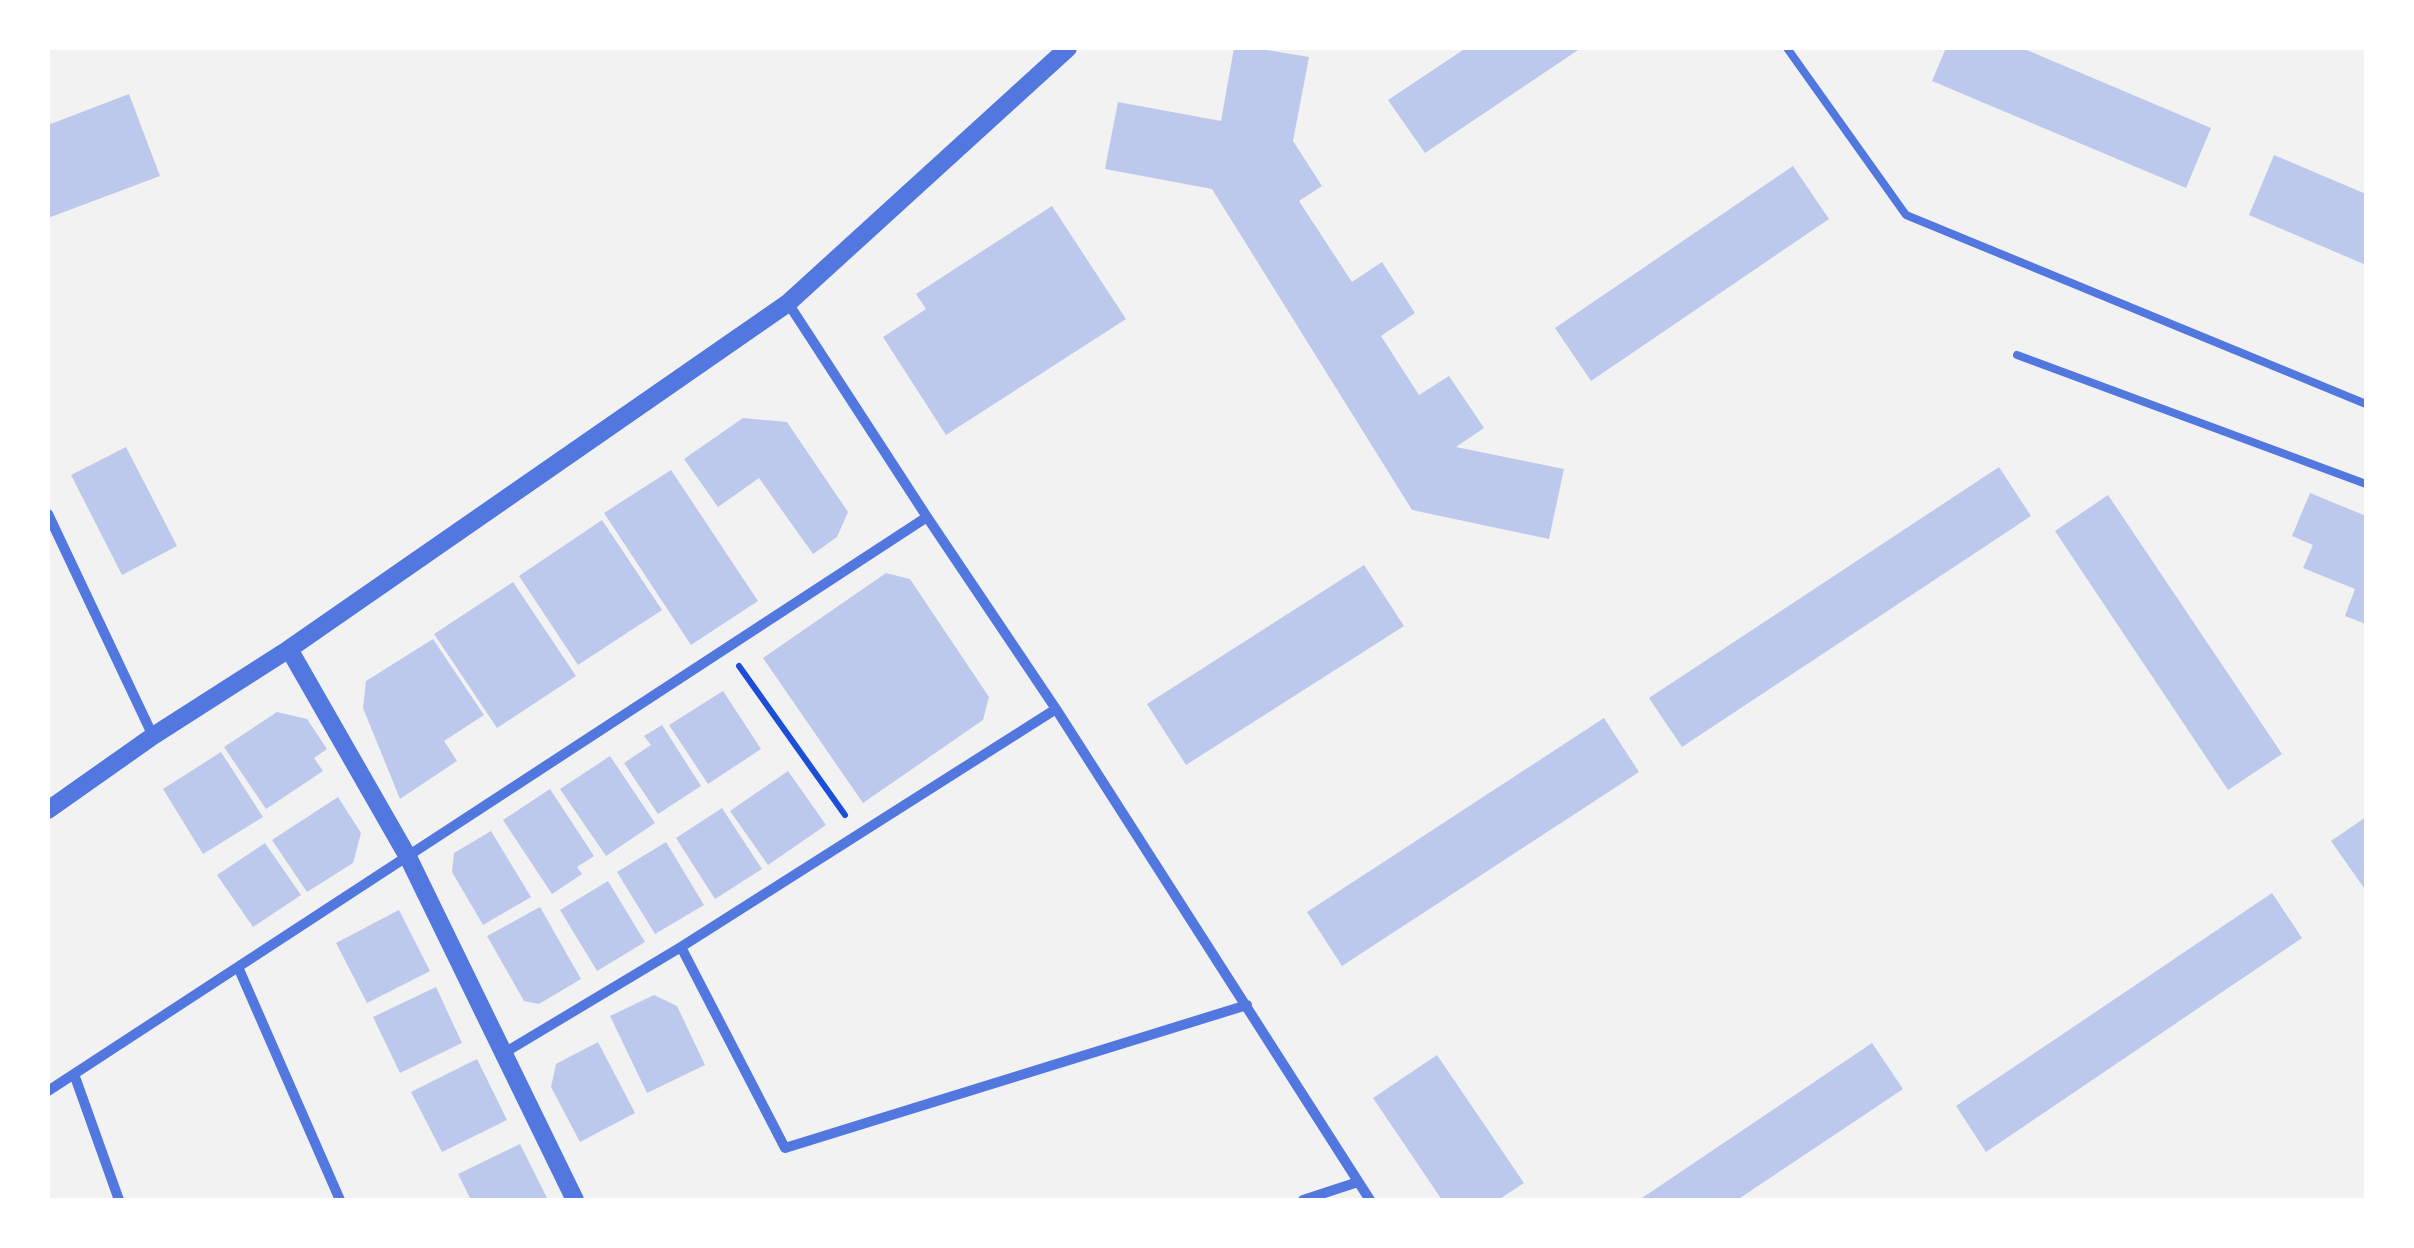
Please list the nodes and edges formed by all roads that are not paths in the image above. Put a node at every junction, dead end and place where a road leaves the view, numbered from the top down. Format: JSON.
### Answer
{"nodes":[{"id":1,"x":1068,"y":48,"type":"edge"},
{"id":2,"x":1788,"y":48,"type":"edge"},
{"id":3,"x":788,"y":304,"type":"junction"},
{"id":4,"x":2017,"y":355,"type":"dead end"},
{"id":5,"x":2366,"y":404,"type":"edge"},
{"id":6,"x":2366,"y":484,"type":"edge"},
{"id":7,"x":48,"y":514,"type":"edge"},
{"id":8,"x":927,"y":517,"type":"junction"},
{"id":9,"x":289,"y":649,"type":"junction"},
{"id":10,"x":1056,"y":708,"type":"junction"},
{"id":11,"x":153,"y":736,"type":"junction"},
{"id":12,"x":48,"y":810,"type":"edge"},
{"id":13,"x":408,"y":857,"type":"junction"},
{"id":14,"x":681,"y":947,"type":"junction"},
{"id":15,"x":238,"y":967,"type":"junction"},
{"id":16,"x":1247,"y":1004,"type":"junction"},
{"id":17,"x":504,"y":1053,"type":"junction"},
{"id":18,"x":74,"y":1074,"type":"junction"},
{"id":19,"x":48,"y":1091,"type":"edge"},
{"id":20,"x":1358,"y":1182,"type":"junction"},
{"id":21,"x":119,"y":1200,"type":"edge"},
{"id":22,"x":340,"y":1200,"type":"edge"},
{"id":23,"x":575,"y":1200,"type":"edge"},
{"id":24,"x":1303,"y":1200,"type":"edge"},
{"id":25,"x":1370,"y":1200,"type":"edge"}],
"edges":[{"from":1,"to":3,"type":"street"},
{"from":2,"to":5,"type":"lane"},
{"from":3,"to":8,"type":"street"},
{"from":3,"to":9,"type":"street"},
{"from":4,"to":6,"type":"lane"},
{"from":7,"to":11,"type":"street"},
{"from":8,"to":10,"type":"street"},
{"from":8,"to":13,"type":"street"},
{"from":9,"to":11,"type":"street"},
{"from":9,"to":13,"type":"street"},
{"from":10,"to":14,"type":"street"},
{"from":10,"to":16,"type":"street"},
{"from":11,"to":12,"type":"street"},
{"from":13,"to":15,"type":"street"},
{"from":13,"to":17,"type":"street"},
{"from":14,"to":16,"type":"street"},
{"from":14,"to":17,"type":"street"},
{"from":15,"to":18,"type":"street"},
{"from":15,"to":22,"type":"street"},
{"from":16,"to":20,"type":"street"},
{"from":17,"to":23,"type":"street"},
{"from":18,"to":19,"type":"street"},
{"from":18,"to":21,"type":"street"},
{"from":20,"to":24,"type":"street"},
{"from":20,"to":25,"type":"street"}]}
